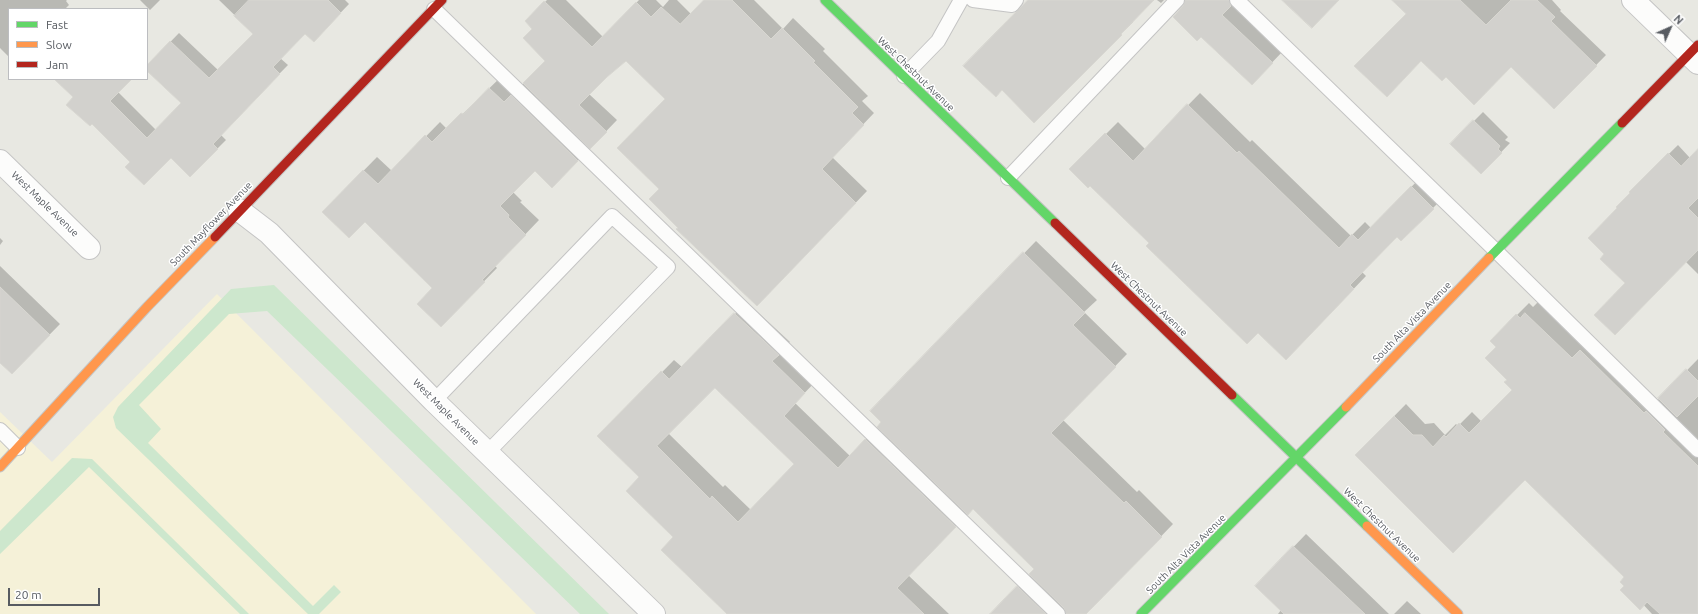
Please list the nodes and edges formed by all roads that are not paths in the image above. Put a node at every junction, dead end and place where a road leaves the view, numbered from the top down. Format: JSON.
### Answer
{"nodes":[{"id":1,"x":825,"y":0,"type":"edge"},
{"id":2,"x":961,"y":0,"type":"edge"},
{"id":3,"x":973,"y":0,"type":"edge"},
{"id":4,"x":1016,"y":0,"type":"edge"},
{"id":5,"x":1177,"y":0,"type":"edge"},
{"id":6,"x":1237,"y":0,"type":"edge"},
{"id":7,"x":1633,"y":0,"type":"edge"},
{"id":8,"x":438,"y":4,"type":"edge"},
{"id":9,"x":1695,"y":54,"type":"edge"},
{"id":10,"x":904,"y":76,"type":"junction"},
{"id":11,"x":0,"y":161,"type":"edge"},
{"id":12,"x":1008,"y":178,"type":"junction"},
{"id":13,"x":239,"y":210,"type":"junction"},
{"id":14,"x":90,"y":248,"type":"dead end"},
{"id":15,"x":1496,"y":251,"type":"junction"},
{"id":16,"x":434,"y":401,"type":"junction"},
{"id":17,"x":0,"y":430,"type":"edge"},
{"id":18,"x":18,"y":448,"type":"junction"},
{"id":19,"x":1698,"y":450,"type":"edge"},
{"id":20,"x":487,"y":453,"type":"junction"},
{"id":21,"x":1297,"y":458,"type":"junction"},
{"id":22,"x":0,"y":467,"type":"edge"},
{"id":23,"x":654,"y":614,"type":"edge"},
{"id":24,"x":1058,"y":614,"type":"edge"},
{"id":25,"x":1141,"y":614,"type":"edge"},
{"id":26,"x":1458,"y":614,"type":"edge"}],
"edges":[{"from":1,"to":10,"type":"street","name":"West Chestnut Avenue"},
{"from":2,"to":10,"type":"lane"},
{"from":3,"to":4,"type":"lane"},
{"from":5,"to":12,"type":"lane"},
{"from":6,"to":15,"type":"lane"},
{"from":7,"to":9,"type":"street"},
{"from":8,"to":13,"type":"street","name":"South Mayflower Avenue"},
{"from":8,"to":24,"type":"lane"},
{"from":9,"to":15,"type":"street","name":"South Alta Vista Avenue"},
{"from":10,"to":12,"type":"street","name":"West Chestnut Avenue"},
{"from":11,"to":14,"type":"street","name":"West Maple Avenue"},
{"from":12,"to":21,"type":"street","name":"West Chestnut Avenue"},
{"from":13,"to":16,"type":"street","name":"West Maple Avenue"},
{"from":13,"to":18,"type":"street","name":"South Mayflower Avenue"},
{"from":15,"to":19,"type":"lane"},
{"from":15,"to":21,"type":"street","name":"South Alta Vista Avenue"},
{"from":16,"to":20,"type":"street","name":"West Maple Avenue"},
{"from":16,"to":20,"type":"lane"},
{"from":17,"to":18,"type":"lane"},
{"from":18,"to":22,"type":"street","name":"South Mayflower Avenue"},
{"from":20,"to":23,"type":"street","name":"West Maple Avenue"},
{"from":21,"to":25,"type":"street","name":"South Alta Vista Avenue"},
{"from":21,"to":26,"type":"street","name":"West Chestnut Avenue"}]}
